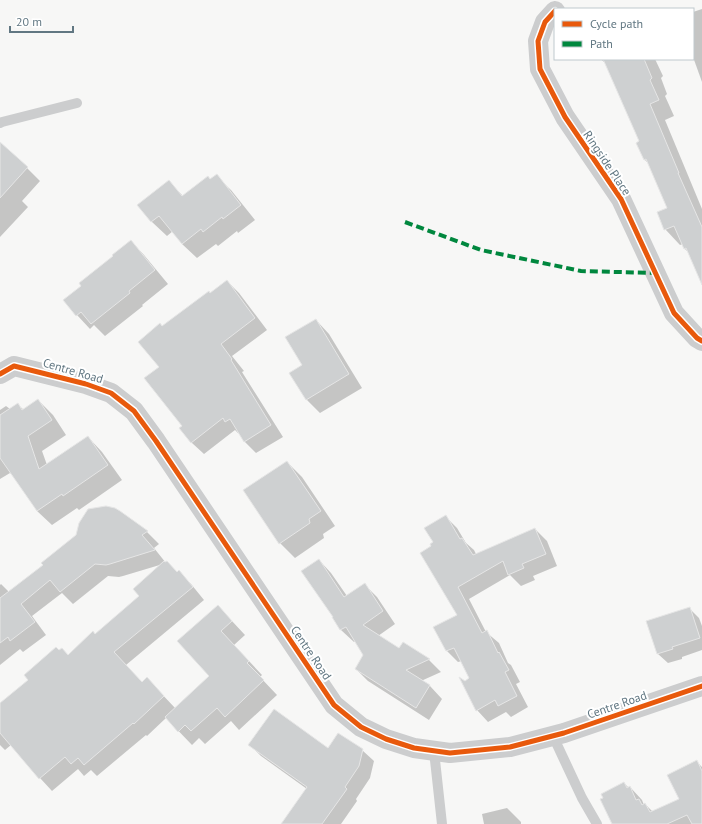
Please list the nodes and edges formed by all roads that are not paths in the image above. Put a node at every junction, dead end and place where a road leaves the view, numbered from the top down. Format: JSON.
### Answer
{"nodes":[{"id":1,"x":565,"y":0,"type":"edge"},
{"id":2,"x":558,"y":8,"type":"edge"},
{"id":3,"x":554,"y":12,"type":"edge"},
{"id":4,"x":77,"y":103,"type":"dead end"},
{"id":5,"x":0,"y":123,"type":"edge"},
{"id":6,"x":702,"y":341,"type":"edge"},
{"id":7,"x":5,"y":365,"type":"edge"},
{"id":8,"x":702,"y":686,"type":"edge"},
{"id":9,"x":553,"y":736,"type":"junction"},
{"id":10,"x":434,"y":751,"type":"junction"},
{"id":11,"x":442,"y":824,"type":"edge"},
{"id":12,"x":597,"y":824,"type":"edge"}],
"edges":[{"from":1,"to":2,"type":"street","name":"Ringside Place"},
{"from":3,"to":6,"type":"street","name":"Ringside Place"},
{"from":4,"to":5,"type":"lane"},
{"from":7,"to":10,"type":"street","name":"Centre Road"},
{"from":8,"to":9,"type":"street","name":"Centre Road"},
{"from":9,"to":10,"type":"street","name":"Centre Road"},
{"from":9,"to":12,"type":"lane"},
{"from":10,"to":11,"type":"lane"}]}
